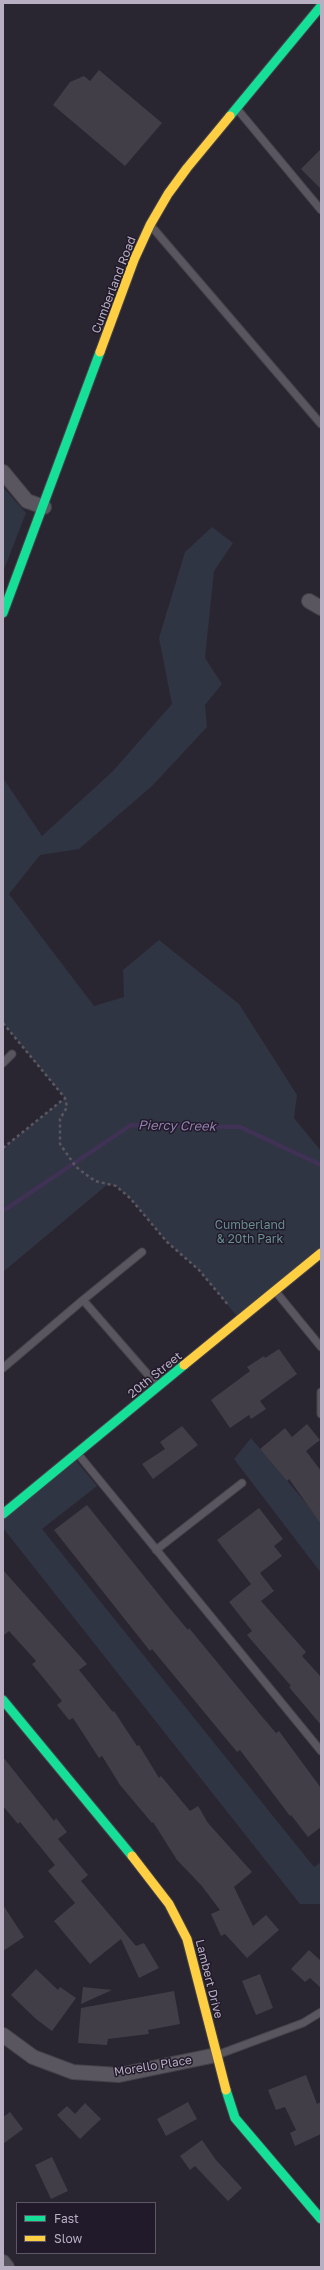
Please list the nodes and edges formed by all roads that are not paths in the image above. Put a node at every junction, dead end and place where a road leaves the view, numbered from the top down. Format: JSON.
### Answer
{"nodes":[{"id":1,"x":321,"y":6,"type":"edge"},
{"id":2,"x":236,"y":107,"type":"junction"},
{"id":3,"x":321,"y":210,"type":"edge"},
{"id":4,"x":150,"y":225,"type":"junction"},
{"id":5,"x":321,"y":424,"type":"edge"},
{"id":6,"x":3,"y":472,"type":"edge"},
{"id":7,"x":44,"y":507,"type":"junction"},
{"id":8,"x":3,"y":613,"type":"edge"},
{"id":9,"x":12,"y":1054,"type":"dead end"},
{"id":10,"x":3,"y":1063,"type":"edge"},
{"id":11,"x":142,"y":1252,"type":"dead end"},
{"id":12,"x":321,"y":1253,"type":"edge"},
{"id":13,"x":275,"y":1291,"type":"junction"},
{"id":14,"x":83,"y":1300,"type":"junction"},
{"id":15,"x":321,"y":1347,"type":"edge"},
{"id":16,"x":3,"y":1368,"type":"edge"},
{"id":17,"x":158,"y":1387,"type":"junction"},
{"id":18,"x":321,"y":1392,"type":"edge"},
{"id":19,"x":321,"y":1414,"type":"edge"},
{"id":20,"x":77,"y":1454,"type":"junction"},
{"id":21,"x":242,"y":1482,"type":"dead end"},
{"id":22,"x":3,"y":1514,"type":"edge"},
{"id":23,"x":156,"y":1550,"type":"junction"},
{"id":24,"x":3,"y":1700,"type":"edge"},
{"id":25,"x":321,"y":1751,"type":"edge"},
{"id":26,"x":321,"y":2012,"type":"edge"},
{"id":27,"x":3,"y":2035,"type":"edge"},
{"id":28,"x":216,"y":2055,"type":"junction"},
{"id":29,"x":321,"y":2219,"type":"edge"},
{"id":30,"x":3,"y":2262,"type":"edge"},
{"id":31,"x":7,"y":2267,"type":"edge"}],
"edges":[{"from":1,"to":2,"type":"street","name":"Cumberland Road"},
{"from":2,"to":3,"type":"lane"},
{"from":2,"to":4,"type":"street","name":"Cumberland Road"},
{"from":4,"to":5,"type":"lane"},
{"from":4,"to":7,"type":"street","name":"Cumberland Road"},
{"from":6,"to":7,"type":"street"},
{"from":7,"to":8,"type":"street","name":"Cumberland Road"},
{"from":9,"to":10,"type":"lane"},
{"from":11,"to":14,"type":"lane"},
{"from":12,"to":13,"type":"street","name":"20th Street"},
{"from":13,"to":15,"type":"lane"},
{"from":13,"to":17,"type":"street","name":"20th Street"},
{"from":14,"to":16,"type":"lane"},
{"from":14,"to":17,"type":"lane"},
{"from":17,"to":20,"type":"street","name":"20th Street"},
{"from":18,"to":19,"type":"lane"},
{"from":20,"to":22,"type":"street","name":"20th Street"},
{"from":20,"to":23,"type":"lane"},
{"from":21,"to":23,"type":"lane"},
{"from":23,"to":25,"type":"lane"},
{"from":24,"to":28,"type":"street","name":"Lambert Drive"},
{"from":26,"to":28,"type":"lane"},
{"from":27,"to":28,"type":"street","name":"Morello Place"},
{"from":28,"to":29,"type":"street","name":"Lambert Drive"},
{"from":30,"to":31,"type":"street"}]}
